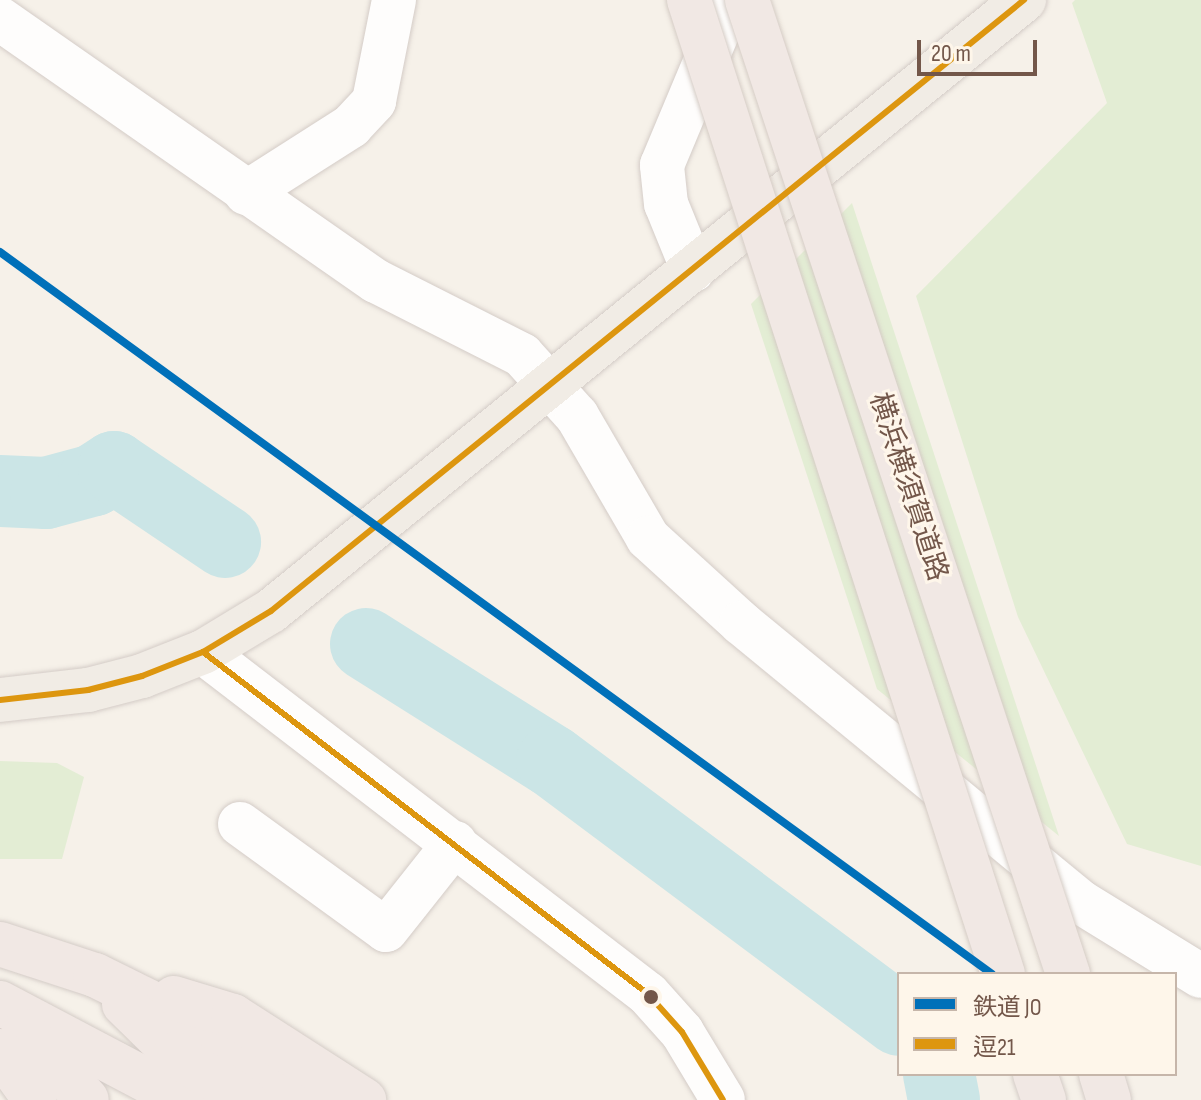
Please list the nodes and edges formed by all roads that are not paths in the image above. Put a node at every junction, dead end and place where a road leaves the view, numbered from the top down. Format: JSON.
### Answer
{"nodes":[{"id":1,"x":394,"y":0,"type":"edge"},
{"id":2,"x":689,"y":0,"type":"edge"},
{"id":3,"x":731,"y":0,"type":"edge"},
{"id":4,"x":747,"y":0,"type":"edge"},
{"id":5,"x":1024,"y":0,"type":"edge"},
{"id":6,"x":0,"y":19,"type":"edge"},
{"id":7,"x":246,"y":193,"type":"junction"},
{"id":8,"x":693,"y":270,"type":"junction"},
{"id":9,"x":537,"y":392,"type":"junction"},
{"id":10,"x":203,"y":652,"type":"junction"},
{"id":11,"x":0,"y":700,"type":"edge"},
{"id":12,"x":240,"y":824,"type":"dead end"},
{"id":13,"x":455,"y":843,"type":"junction"},
{"id":14,"x":0,"y":912,"type":"edge"},
{"id":15,"x":0,"y":944,"type":"edge"},
{"id":16,"x":1002,"y":972,"type":"edge"},
{"id":17,"x":1067,"y":972,"type":"edge"},
{"id":18,"x":95,"y":975,"type":"junction"},
{"id":19,"x":1201,"y":976,"type":"edge"},
{"id":20,"x":0,"y":1004,"type":"edge"},
{"id":21,"x":80,"y":1048,"type":"junction"},
{"id":22,"x":0,"y":1051,"type":"edge"},
{"id":23,"x":1036,"y":1076,"type":"edge"},
{"id":24,"x":1102,"y":1076,"type":"edge"},
{"id":25,"x":35,"y":1100,"type":"edge"},
{"id":26,"x":87,"y":1100,"type":"edge"},
{"id":27,"x":145,"y":1100,"type":"edge"},
{"id":28,"x":184,"y":1100,"type":"edge"},
{"id":29,"x":245,"y":1100,"type":"edge"},
{"id":30,"x":301,"y":1100,"type":"edge"},
{"id":31,"x":364,"y":1100,"type":"edge"},
{"id":32,"x":723,"y":1100,"type":"edge"},
{"id":33,"x":1044,"y":1100,"type":"edge"},
{"id":34,"x":1109,"y":1100,"type":"edge"}],
"edges":[{"from":1,"to":7,"type":"street"},
{"from":2,"to":16,"type":"highway","name":"横浜横須賀道路","bridge":true},
{"from":3,"to":8,"type":"street"},
{"from":4,"to":17,"type":"highway","name":"横浜横須賀道路","bridge":true},
{"from":5,"to":8,"type":"main road"},
{"from":6,"to":7,"type":"street"},
{"from":7,"to":9,"type":"street"},
{"from":8,"to":9,"type":"main road"},
{"from":9,"to":10,"type":"main road"},
{"from":9,"to":19,"type":"street"},
{"from":10,"to":11,"type":"main road"},
{"from":10,"to":13,"type":"street"},
{"from":12,"to":13,"type":"street"},
{"from":13,"to":32,"type":"street"},
{"from":14,"to":18,"type":"highway"},
{"from":15,"to":18,"type":"highway"},
{"from":18,"to":29,"type":"highway"},
{"from":18,"to":30,"type":"highway"},
{"from":18,"to":31,"type":"highway"},
{"from":20,"to":21,"type":"highway"},
{"from":20,"to":26,"type":"highway"},
{"from":21,"to":27,"type":"highway"},
{"from":21,"to":28,"type":"highway"},
{"from":22,"to":25,"type":"highway"},
{"from":23,"to":33,"type":"highway"},
{"from":24,"to":34,"type":"highway"}]}
